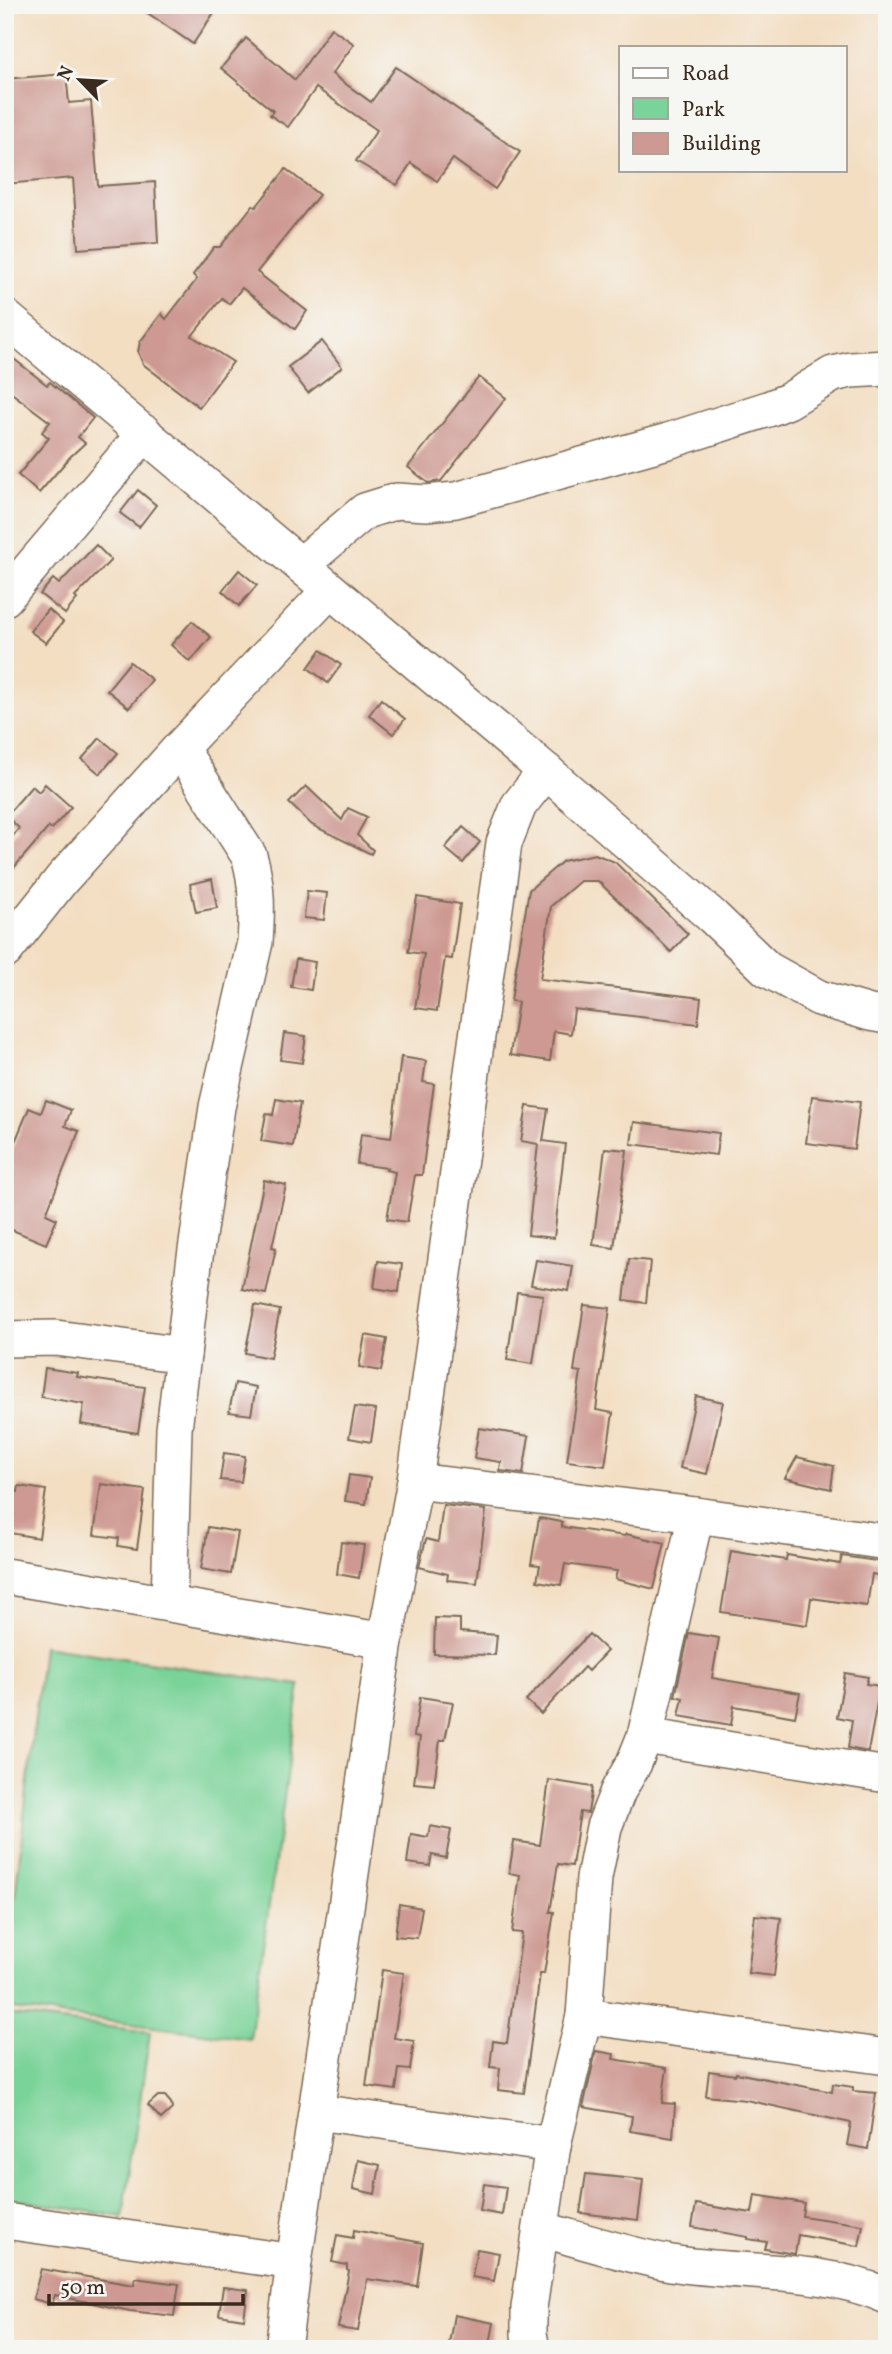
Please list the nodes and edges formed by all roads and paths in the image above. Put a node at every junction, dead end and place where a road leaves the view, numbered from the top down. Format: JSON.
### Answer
{"nodes":[{"id":1,"x":5,"y":317,"type":"edge"},
{"id":2,"x":887,"y":369,"type":"edge"},
{"id":3,"x":145,"y":433,"type":"junction"},
{"id":4,"x":301,"y":565,"type":"junction"},
{"id":5,"x":330,"y":590,"type":"junction"},
{"id":6,"x":5,"y":598,"type":"edge"},
{"id":7,"x":180,"y":748,"type":"junction"},
{"id":8,"x":546,"y":771,"type":"junction"},
{"id":9,"x":5,"y":951,"type":"edge"},
{"id":10,"x":887,"y":1016,"type":"edge"},
{"id":11,"x":5,"y":1339,"type":"edge"},
{"id":12,"x":183,"y":1355,"type":"junction"},
{"id":13,"x":415,"y":1480,"type":"junction"},
{"id":14,"x":696,"y":1515,"type":"junction"},
{"id":15,"x":887,"y":1542,"type":"edge"},
{"id":16,"x":5,"y":1576,"type":"edge"},
{"id":17,"x":169,"y":1602,"type":"junction"},
{"id":18,"x":385,"y":1641,"type":"junction"},
{"id":19,"x":645,"y":1736,"type":"junction"},
{"id":20,"x":887,"y":1775,"type":"edge"},
{"id":21,"x":584,"y":2016,"type":"junction"},
{"id":22,"x":887,"y":2057,"type":"edge"},
{"id":23,"x":317,"y":2112,"type":"junction"},
{"id":24,"x":553,"y":2146,"type":"junction"},
{"id":25,"x":5,"y":2221,"type":"edge"},
{"id":26,"x":541,"y":2229,"type":"junction"},
{"id":27,"x":294,"y":2262,"type":"junction"},
{"id":28,"x":887,"y":2296,"type":"edge"},
{"id":29,"x":529,"y":2344,"type":"edge"},
{"id":30,"x":283,"y":2349,"type":"edge"}],
"edges":[{"from":1,"to":3,"type":"street"},
{"from":2,"to":4,"type":"street"},
{"from":3,"to":4,"type":"street"},
{"from":3,"to":6,"type":"street"},
{"from":4,"to":5,"type":"street"},
{"from":5,"to":7,"type":"street"},
{"from":5,"to":8,"type":"street"},
{"from":7,"to":9,"type":"street"},
{"from":7,"to":12,"type":"street"},
{"from":8,"to":10,"type":"street"},
{"from":8,"to":13,"type":"street"},
{"from":11,"to":12,"type":"street"},
{"from":12,"to":17,"type":"street"},
{"from":13,"to":14,"type":"street"},
{"from":13,"to":18,"type":"street"},
{"from":14,"to":15,"type":"street"},
{"from":14,"to":19,"type":"street"},
{"from":16,"to":17,"type":"street"},
{"from":17,"to":18,"type":"street"},
{"from":18,"to":23,"type":"street"},
{"from":19,"to":20,"type":"street"},
{"from":19,"to":21,"type":"street"},
{"from":21,"to":22,"type":"street"},
{"from":21,"to":24,"type":"street"},
{"from":23,"to":24,"type":"street"},
{"from":23,"to":27,"type":"street"},
{"from":24,"to":26,"type":"street"},
{"from":25,"to":27,"type":"street"},
{"from":26,"to":28,"type":"street"},
{"from":26,"to":29,"type":"street"},
{"from":27,"to":30,"type":"street"}]}
